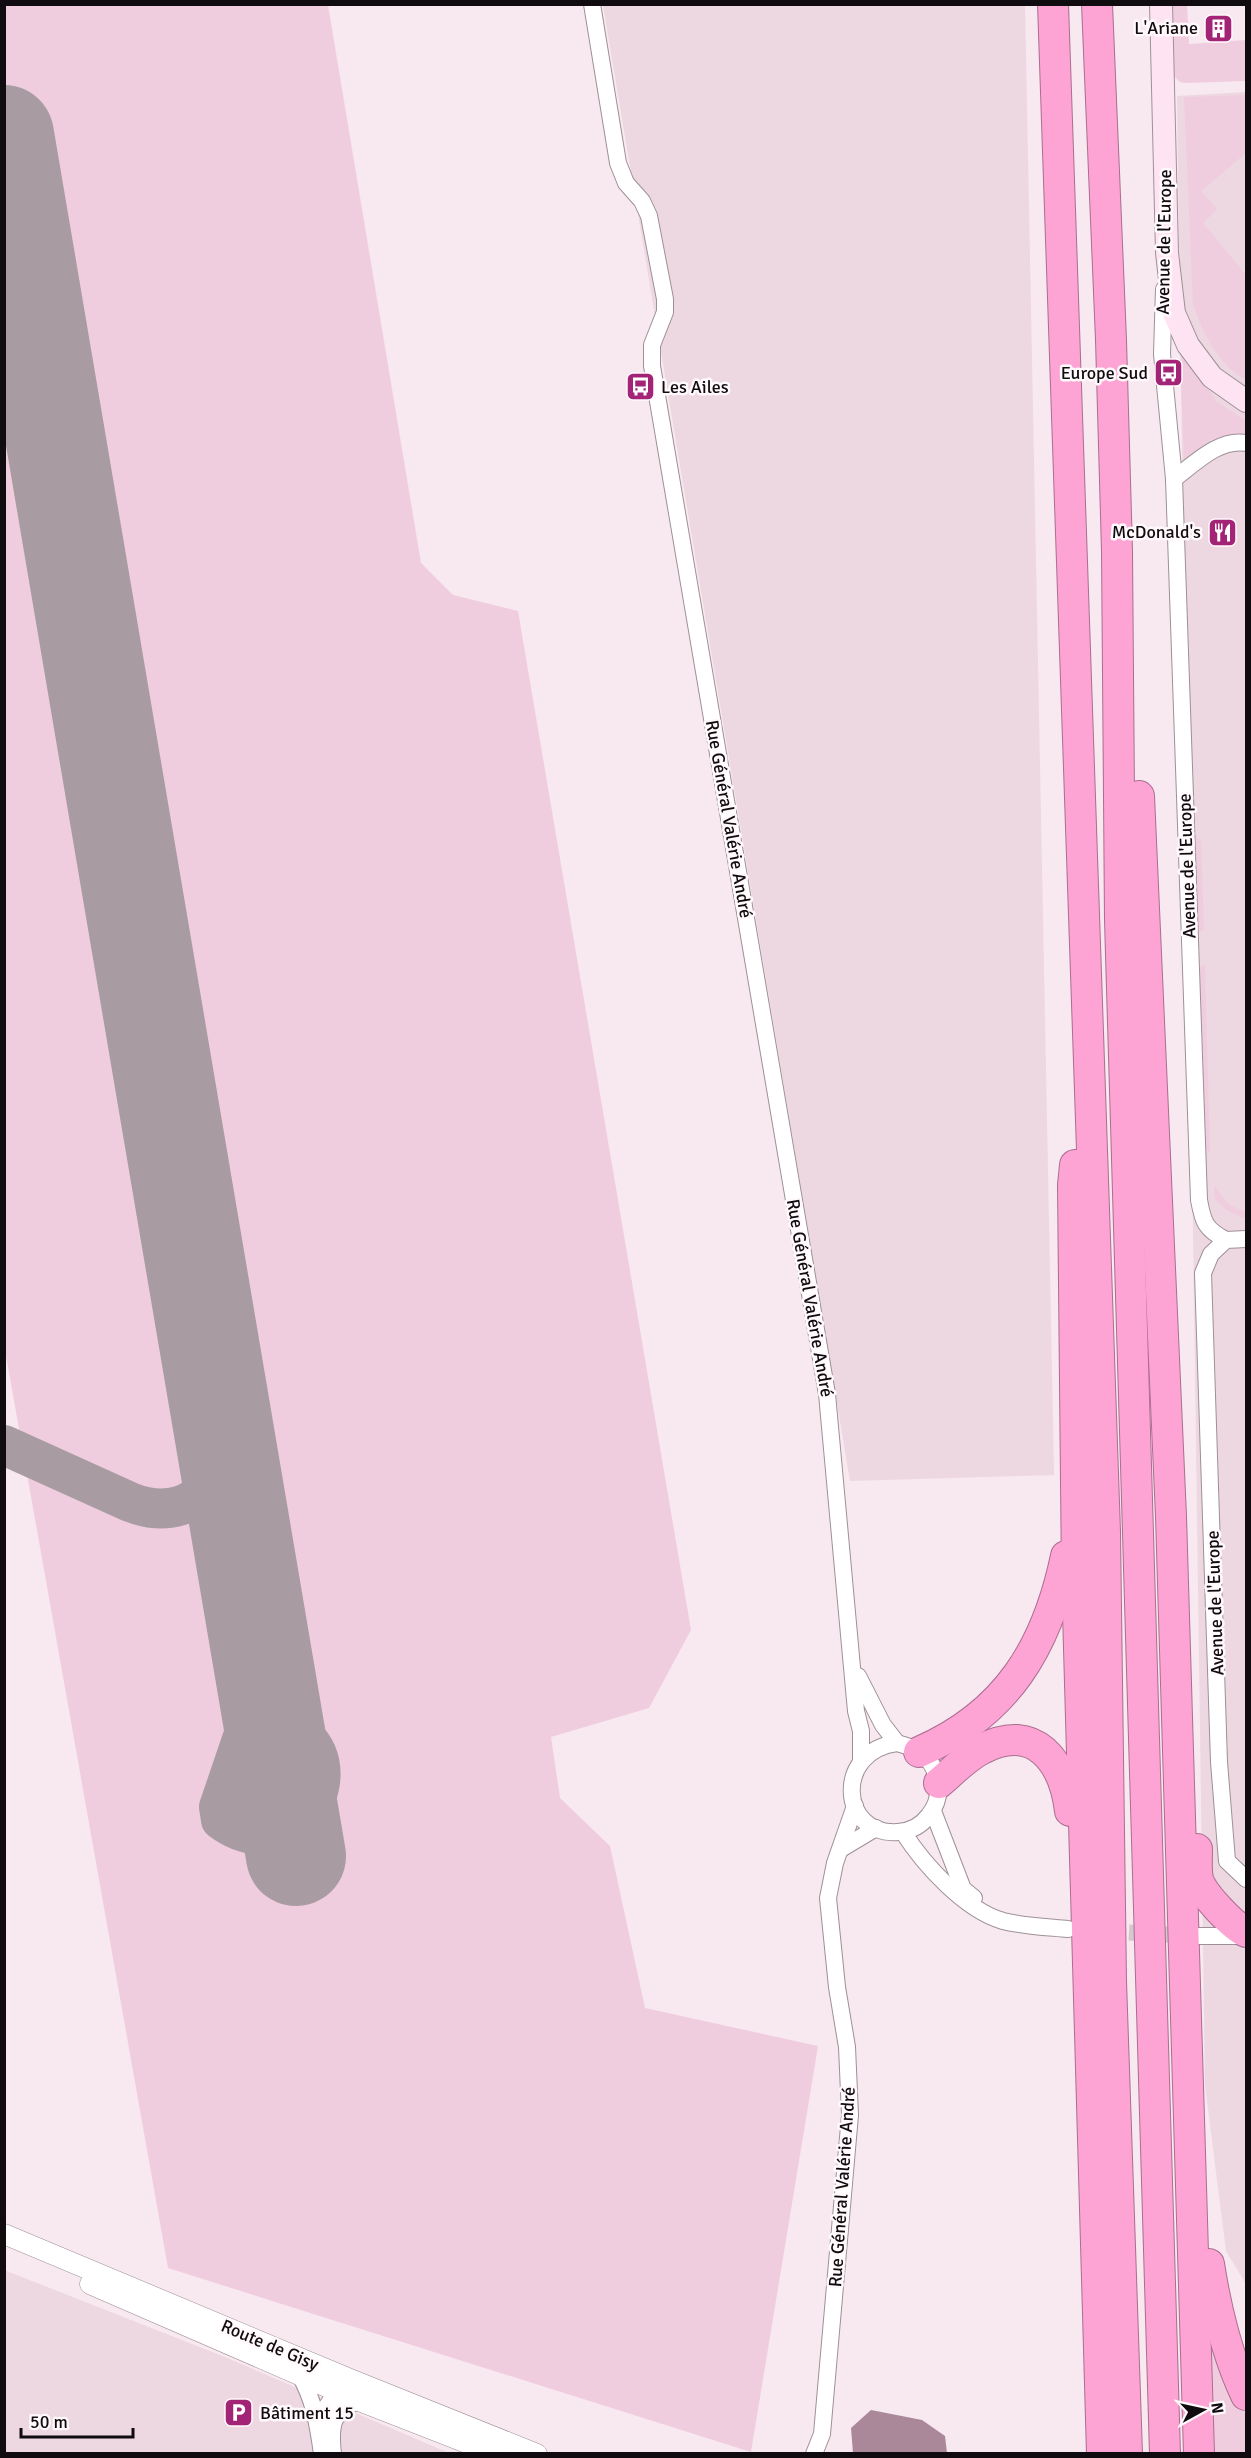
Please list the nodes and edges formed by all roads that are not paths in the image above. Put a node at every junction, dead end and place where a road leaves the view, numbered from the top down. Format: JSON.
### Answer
{"nodes":[{"id":1,"x":592,"y":4,"type":"edge"},
{"id":2,"x":1053,"y":4,"type":"edge"},
{"id":3,"x":1097,"y":4,"type":"edge"},
{"id":4,"x":1161,"y":4,"type":"edge"},
{"id":5,"x":1167,"y":253,"type":"junction"},
{"id":6,"x":1246,"y":401,"type":"edge"},
{"id":7,"x":1246,"y":443,"type":"edge"},
{"id":8,"x":1174,"y":479,"type":"junction"},
{"id":9,"x":1117,"y":551,"type":"junction"},
{"id":10,"x":1089,"y":1028,"type":"junction"},
{"id":11,"x":1246,"y":1239,"type":"edge"},
{"id":12,"x":1226,"y":1240,"type":"junction"},
{"id":13,"x":1164,"y":1348,"type":"junction"},
{"id":14,"x":1076,"y":1512,"type":"junction"},
{"id":15,"x":851,"y":1646,"type":"junction"},
{"id":16,"x":908,"y":1747,"type":"junction"},
{"id":17,"x":861,"y":1761,"type":"junction"},
{"id":18,"x":936,"y":1797,"type":"junction"},
{"id":19,"x":855,"y":1806,"type":"junction"},
{"id":20,"x":876,"y":1828,"type":"junction"},
{"id":21,"x":903,"y":1832,"type":"junction"},
{"id":22,"x":841,"y":1849,"type":"junction"},
{"id":23,"x":1246,"y":1879,"type":"edge"},
{"id":24,"x":1002,"y":1920,"type":"junction"},
{"id":25,"x":1068,"y":1929,"type":"dead end"},
{"id":26,"x":1198,"y":1936,"type":"tunnel mouth"},
{"id":27,"x":1244,"y":1938,"type":"edge"},
{"id":28,"x":1087,"y":1969,"type":"junction"},
{"id":29,"x":1187,"y":2085,"type":"junction"},
{"id":30,"x":4,"y":2234,"type":"edge"},
{"id":31,"x":4,"y":2248,"type":"edge"},
{"id":32,"x":299,"y":2374,"type":"junction"},
{"id":33,"x":340,"y":2391,"type":"junction"},
{"id":34,"x":362,"y":2393,"type":"junction"},
{"id":35,"x":1246,"y":2395,"type":"edge"},
{"id":36,"x":318,"y":2421,"type":"junction"},
{"id":37,"x":322,"y":2454,"type":"edge"},
{"id":38,"x":333,"y":2454,"type":"edge"},
{"id":39,"x":495,"y":2454,"type":"edge"},
{"id":40,"x":537,"y":2454,"type":"edge"},
{"id":41,"x":814,"y":2454,"type":"edge"},
{"id":42,"x":1102,"y":2454,"type":"edge"},
{"id":43,"x":1127,"y":2454,"type":"edge"},
{"id":44,"x":1165,"y":2454,"type":"edge"},
{"id":45,"x":1199,"y":2454,"type":"edge"}],
"edges":[{"from":1,"to":15,"type":"street","name":"Rue Général Valérie André"},
{"from":2,"to":10,"type":"highway"},
{"from":3,"to":9,"type":"highway"},
{"from":4,"to":5,"type":"main road","name":"Avenue de l'Europe"},
{"from":5,"to":6,"type":"main road"},
{"from":5,"to":8,"type":"street","name":"Avenue de l'Europe"},
{"from":7,"to":8,"type":"street"},
{"from":8,"to":12,"type":"street","name":"Avenue de l'Europe"},
{"from":9,"to":13,"type":"highway"},
{"from":9,"to":44,"type":"highway"},
{"from":10,"to":14,"type":"highway"},
{"from":10,"to":43,"type":"highway"},
{"from":11,"to":12,"type":"street"},
{"from":12,"to":23,"type":"street","name":"Avenue de l'Europe"},
{"from":13,"to":27,"type":"highway"},
{"from":13,"to":29,"type":"highway"},
{"from":14,"to":16,"type":"highway"},
{"from":14,"to":28,"type":"highway"},
{"from":15,"to":16,"type":"street","name":"Rue Général Valérie André"},
{"from":15,"to":17,"type":"street","name":"Rue Général Valérie André"},
{"from":16,"to":17,"type":"street"},
{"from":16,"to":18,"type":"street"},
{"from":17,"to":19,"type":"street"},
{"from":18,"to":21,"type":"street"},
{"from":18,"to":24,"type":"street"},
{"from":18,"to":28,"type":"highway"},
{"from":19,"to":20,"type":"street"},
{"from":19,"to":22,"type":"street","name":"Rue Général Valérie André"},
{"from":20,"to":21,"type":"street"},
{"from":20,"to":22,"type":"street"},
{"from":21,"to":24,"type":"street"},
{"from":22,"to":41,"type":"street","name":"Rue Général Valérie André"},
{"from":24,"to":25,"type":"street"},
{"from":26,"to":27,"type":"street"},
{"from":28,"to":42,"type":"highway"},
{"from":29,"to":35,"type":"highway"},
{"from":29,"to":45,"type":"highway"},
{"from":30,"to":34,"type":"street","name":"Route de Gisy"},
{"from":31,"to":32,"type":"street","name":"Route de Gisy"},
{"from":32,"to":33,"type":"street","name":"Route de Gisy"},
{"from":32,"to":36,"type":"street"},
{"from":33,"to":34,"type":"street","name":"Route de Gisy"},
{"from":33,"to":36,"type":"street"},
{"from":34,"to":38,"type":"street"},
{"from":34,"to":39,"type":"street","name":"Route de Gisy"},
{"from":34,"to":40,"type":"street","name":"Route de Gisy"},
{"from":36,"to":37,"type":"street"}]}
